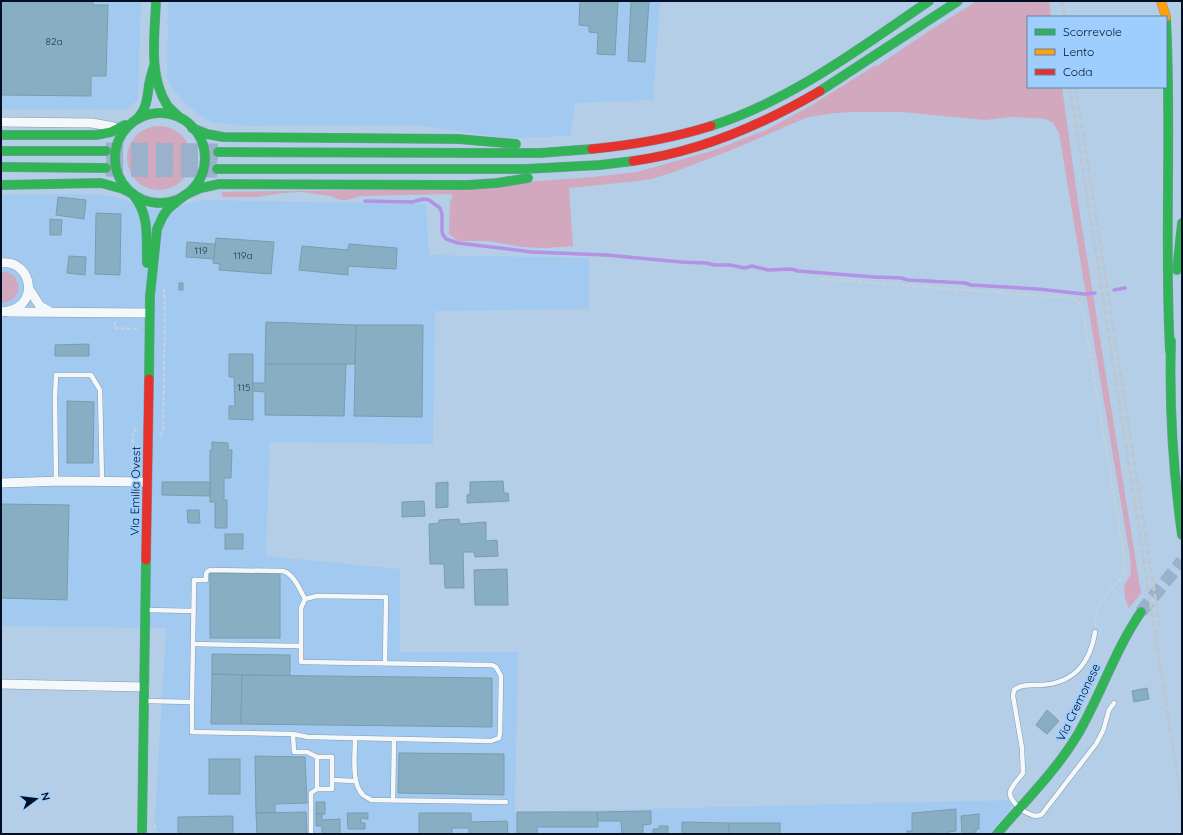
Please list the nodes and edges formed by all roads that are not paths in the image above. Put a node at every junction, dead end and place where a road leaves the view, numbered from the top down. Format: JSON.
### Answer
{"nodes":[{"id":1,"x":156,"y":1,"type":"edge"},
{"id":2,"x":929,"y":1,"type":"edge"},
{"id":3,"x":958,"y":1,"type":"edge"},
{"id":4,"x":1161,"y":1,"type":"edge"},
{"id":5,"x":1166,"y":16,"type":"edge"},
{"id":6,"x":1167,"y":30,"type":"edge"},
{"id":7,"x":154,"y":65,"type":"junction"},
{"id":8,"x":181,"y":119,"type":"junction"},
{"id":9,"x":134,"y":121,"type":"junction"},
{"id":10,"x":1,"y":122,"type":"edge"},
{"id":11,"x":125,"y":125,"type":"junction"},
{"id":12,"x":192,"y":128,"type":"junction"},
{"id":13,"x":694,"y":132,"type":"junction"},
{"id":14,"x":1,"y":135,"type":"edge"},
{"id":15,"x":1,"y":151,"type":"edge"},
{"id":16,"x":106,"y":151,"type":"tunnel mouth"},
{"id":17,"x":218,"y":152,"type":"tunnel mouth"},
{"id":18,"x":672,"y":154,"type":"junction"},
{"id":19,"x":1,"y":167,"type":"edge"},
{"id":20,"x":106,"y":168,"type":"tunnel mouth"},
{"id":21,"x":217,"y":169,"type":"tunnel mouth"},
{"id":22,"x":1,"y":185,"type":"edge"},
{"id":23,"x":133,"y":194,"type":"junction"},
{"id":24,"x":185,"y":195,"type":"junction"},
{"id":25,"x":1182,"y":223,"type":"edge"},
{"id":26,"x":1,"y":263,"type":"edge"},
{"id":27,"x":29,"y":289,"type":"junction"},
{"id":28,"x":150,"y":296,"type":"junction"},
{"id":29,"x":5,"y":312,"type":"edge"},
{"id":30,"x":50,"y":312,"type":"junction"},
{"id":31,"x":149,"y":313,"type":"junction"},
{"id":32,"x":1170,"y":350,"type":"junction"},
{"id":33,"x":56,"y":482,"type":"junction"},
{"id":34,"x":102,"y":482,"type":"junction"},
{"id":35,"x":148,"y":482,"type":"junction"},
{"id":36,"x":1,"y":483,"type":"edge"},
{"id":37,"x":1182,"y":535,"type":"edge"},
{"id":38,"x":305,"y":599,"type":"junction"},
{"id":39,"x":146,"y":610,"type":"junction"},
{"id":40,"x":194,"y":611,"type":"junction"},
{"id":41,"x":1141,"y":612,"type":"tunnel mouth"},
{"id":42,"x":1094,"y":632,"type":"road end"},
{"id":43,"x":193,"y":644,"type":"junction"},
{"id":44,"x":301,"y":646,"type":"junction"},
{"id":45,"x":385,"y":664,"type":"junction"},
{"id":46,"x":1,"y":684,"type":"edge"},
{"id":47,"x":144,"y":687,"type":"junction"},
{"id":48,"x":144,"y":701,"type":"junction"},
{"id":49,"x":192,"y":702,"type":"junction"},
{"id":50,"x":1114,"y":703,"type":"dead end"},
{"id":51,"x":293,"y":734,"type":"junction"},
{"id":52,"x":355,"y":738,"type":"junction"},
{"id":53,"x":394,"y":739,"type":"junction"},
{"id":54,"x":317,"y":757,"type":"junction"},
{"id":55,"x":332,"y":780,"type":"junction"},
{"id":56,"x":355,"y":781,"type":"junction"},
{"id":57,"x":317,"y":789,"type":"junction"},
{"id":58,"x":393,"y":800,"type":"junction"},
{"id":59,"x":506,"y":802,"type":"dead end"},
{"id":60,"x":1019,"y":807,"type":"junction"},
{"id":61,"x":142,"y":834,"type":"edge"},
{"id":62,"x":311,"y":834,"type":"edge"},
{"id":63,"x":997,"y":834,"type":"edge"}],
"edges":[{"from":1,"to":7,"type":"main road","name":"Via Emilia Ovest"},
{"from":2,"to":13,"type":"main road"},
{"from":3,"to":18,"type":"main road"},
{"from":4,"to":5,"type":"main road"},
{"from":6,"to":32,"type":"main road"},
{"from":7,"to":8,"type":"main road","name":"Via Emilia Ovest"},
{"from":7,"to":9,"type":"main road","name":"Via Emilia Ovest"},
{"from":8,"to":9,"type":"main road","name":"Via Emilia Ovest"},
{"from":8,"to":12,"type":"main road","name":"Via Emilia Ovest"},
{"from":9,"to":11,"type":"street"},
{"from":9,"to":23,"type":"main road","name":"Via Emilia Ovest"},
{"from":10,"to":11,"type":"street"},
{"from":11,"to":14,"type":"main road"},
{"from":12,"to":13,"type":"main road"},
{"from":12,"to":24,"type":"main road","name":"Via Emilia Ovest"},
{"from":13,"to":17,"type":"main road"},
{"from":15,"to":16,"type":"main road"},
{"from":18,"to":21,"type":"main road"},
{"from":18,"to":24,"type":"main road"},
{"from":19,"to":20,"type":"main road"},
{"from":22,"to":23,"type":"main road"},
{"from":23,"to":24,"type":"main road","name":"Via Emilia Ovest"},
{"from":23,"to":28,"type":"main road","name":"Via Emilia Ovest"},
{"from":24,"to":28,"type":"main road","name":"Via Emilia Ovest"},
{"from":25,"to":32,"type":"main road"},
{"from":26,"to":27,"type":"street"},
{"from":27,"to":29,"type":"street"},
{"from":27,"to":30,"type":"street"},
{"from":28,"to":31,"type":"main road","name":"Via Emilia Ovest"},
{"from":29,"to":30,"type":"street"},
{"from":30,"to":31,"type":"street"},
{"from":31,"to":35,"type":"main road","name":"Via Emilia Ovest"},
{"from":32,"to":37,"type":"main road"},
{"from":33,"to":34,"type":"street"},
{"from":33,"to":34,"type":"lane"},
{"from":33,"to":36,"type":"street"},
{"from":34,"to":35,"type":"street"},
{"from":35,"to":39,"type":"main road","name":"Via Emilia Ovest"},
{"from":38,"to":40,"type":"lane"},
{"from":38,"to":44,"type":"lane"},
{"from":38,"to":45,"type":"lane"},
{"from":39,"to":40,"type":"lane"},
{"from":39,"to":47,"type":"main road","name":"Via Emilia Ovest"},
{"from":40,"to":43,"type":"lane"},
{"from":41,"to":60,"type":"main road","name":"Via Cremonese"},
{"from":42,"to":60,"type":"lane"},
{"from":43,"to":44,"type":"lane"},
{"from":43,"to":49,"type":"lane"},
{"from":44,"to":45,"type":"lane"},
{"from":45,"to":53,"type":"lane"},
{"from":46,"to":47,"type":"street"},
{"from":47,"to":48,"type":"main road","name":"Via Emilia Ovest"},
{"from":48,"to":49,"type":"lane"},
{"from":48,"to":61,"type":"main road","name":"Via Emilia Ovest"},
{"from":49,"to":51,"type":"lane"},
{"from":50,"to":60,"type":"lane"},
{"from":51,"to":52,"type":"lane"},
{"from":51,"to":54,"type":"lane"},
{"from":52,"to":53,"type":"lane"},
{"from":52,"to":56,"type":"lane"},
{"from":53,"to":58,"type":"lane"},
{"from":54,"to":55,"type":"lane"},
{"from":54,"to":57,"type":"lane"},
{"from":55,"to":56,"type":"lane"},
{"from":55,"to":57,"type":"lane"},
{"from":56,"to":58,"type":"lane"},
{"from":57,"to":62,"type":"lane"},
{"from":58,"to":59,"type":"lane"},
{"from":60,"to":63,"type":"main road","name":"Via Cremonese"}]}
